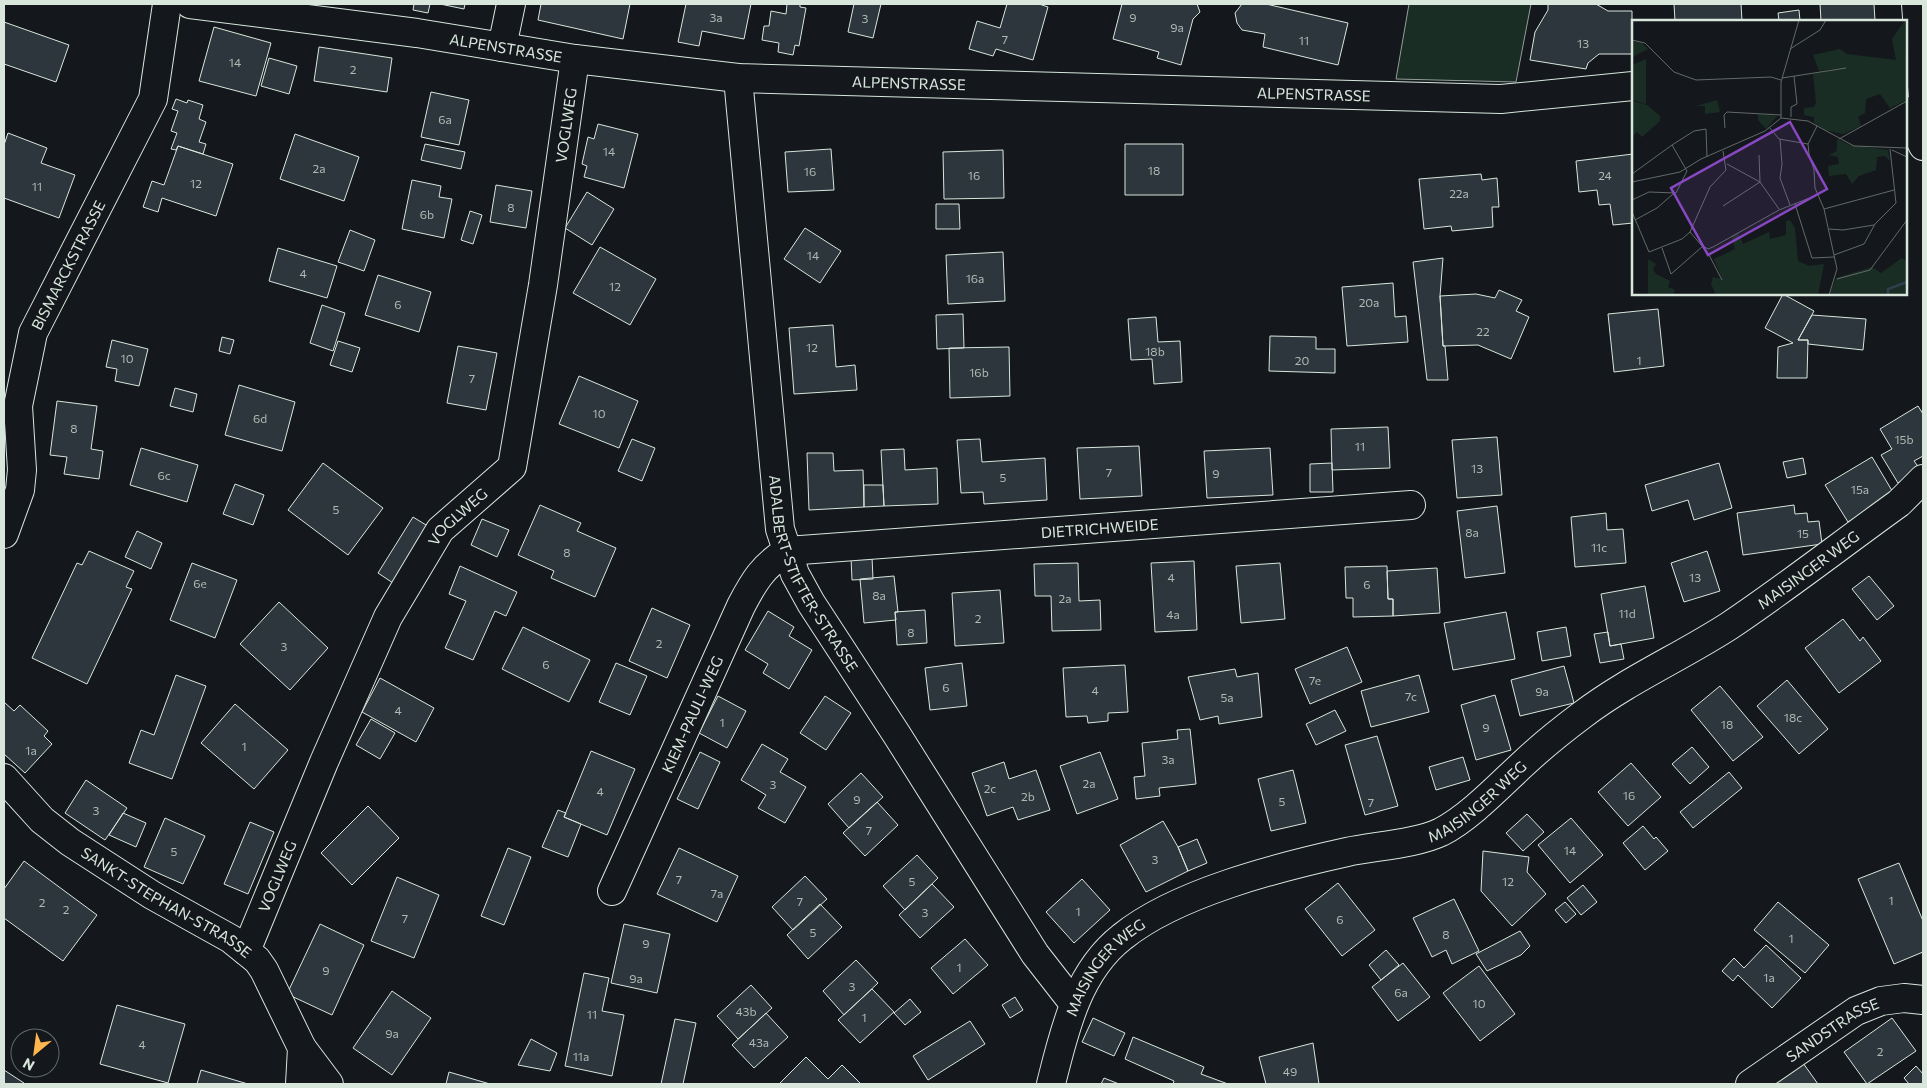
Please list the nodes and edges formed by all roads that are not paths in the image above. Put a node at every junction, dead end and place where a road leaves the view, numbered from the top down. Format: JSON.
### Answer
{"nodes":[{"id":1,"x":167,"y":4,"type":"edge"},
{"id":2,"x":190,"y":4,"type":"edge"},
{"id":3,"x":511,"y":4,"type":"edge"},
{"id":4,"x":1916,"y":4,"type":"edge"},
{"id":5,"x":502,"y":46,"type":"junction"},
{"id":6,"x":575,"y":59,"type":"junction"},
{"id":7,"x":738,"y":78,"type":"junction"},
{"id":8,"x":1632,"y":86,"type":"edge"},
{"id":9,"x":1923,"y":100,"type":"edge"},
{"id":10,"x":1907,"y":113,"type":"edge"},
{"id":11,"x":1923,"y":146,"type":"edge"},
{"id":12,"x":1923,"y":479,"type":"edge"},
{"id":13,"x":1411,"y":505,"type":"dead end"},
{"id":14,"x":4,"y":534,"type":"edge"},
{"id":15,"x":787,"y":550,"type":"junction"},
{"id":16,"x":4,"y":778,"type":"edge"},
{"id":17,"x":612,"y":891,"type":"dead end"},
{"id":18,"x":246,"y":951,"type":"junction"},
{"id":19,"x":1923,"y":1000,"type":"edge"},
{"id":20,"x":1074,"y":1004,"type":"junction"},
{"id":21,"x":302,"y":1048,"type":"junction"},
{"id":22,"x":300,"y":1084,"type":"edge"},
{"id":23,"x":329,"y":1084,"type":"edge"},
{"id":24,"x":1051,"y":1084,"type":"edge"},
{"id":25,"x":1750,"y":1084,"type":"edge"}],
"edges":[{"from":1,"to":14,"type":"street","name":"BISMARCKSTRASSE"},
{"from":2,"to":5,"type":"street","name":"ALPENSTRASSE"},
{"from":3,"to":5,"type":"street"},
{"from":4,"to":9,"type":"street"},
{"from":5,"to":6,"type":"street","name":"ALPENSTRASSE"},
{"from":6,"to":7,"type":"street","name":"ALPENSTRASSE"},
{"from":6,"to":18,"type":"street","name":"VOGLWEG"},
{"from":7,"to":8,"type":"street","name":"ALPENSTRASSE"},
{"from":7,"to":15,"type":"street","name":"ADALBERT-STIFTER-STRASSE"},
{"from":10,"to":11,"type":"street"},
{"from":12,"to":20,"type":"street","name":"MAISINGER WEG"},
{"from":13,"to":15,"type":"street","name":"DIETRICHWEIDE"},
{"from":15,"to":17,"type":"street","name":"KIEM-PAULI-WEG"},
{"from":15,"to":20,"type":"street","name":"ADALBERT-STIFTER-STRASSE"},
{"from":16,"to":18,"type":"street","name":"SANKT-STEPHAN-STRASSE"},
{"from":18,"to":21,"type":"street","name":"SANKT-STEPHAN-STRASSE"},
{"from":19,"to":25,"type":"street","name":"SANDSTRASSE"},
{"from":20,"to":24,"type":"street","name":"MAISINGER WEG"},
{"from":21,"to":22,"type":"street","name":"SANKT-STEPHAN-STRASSE"},
{"from":21,"to":23,"type":"street","name":"SANKT-STEPHAN-STRASSE"}]}
